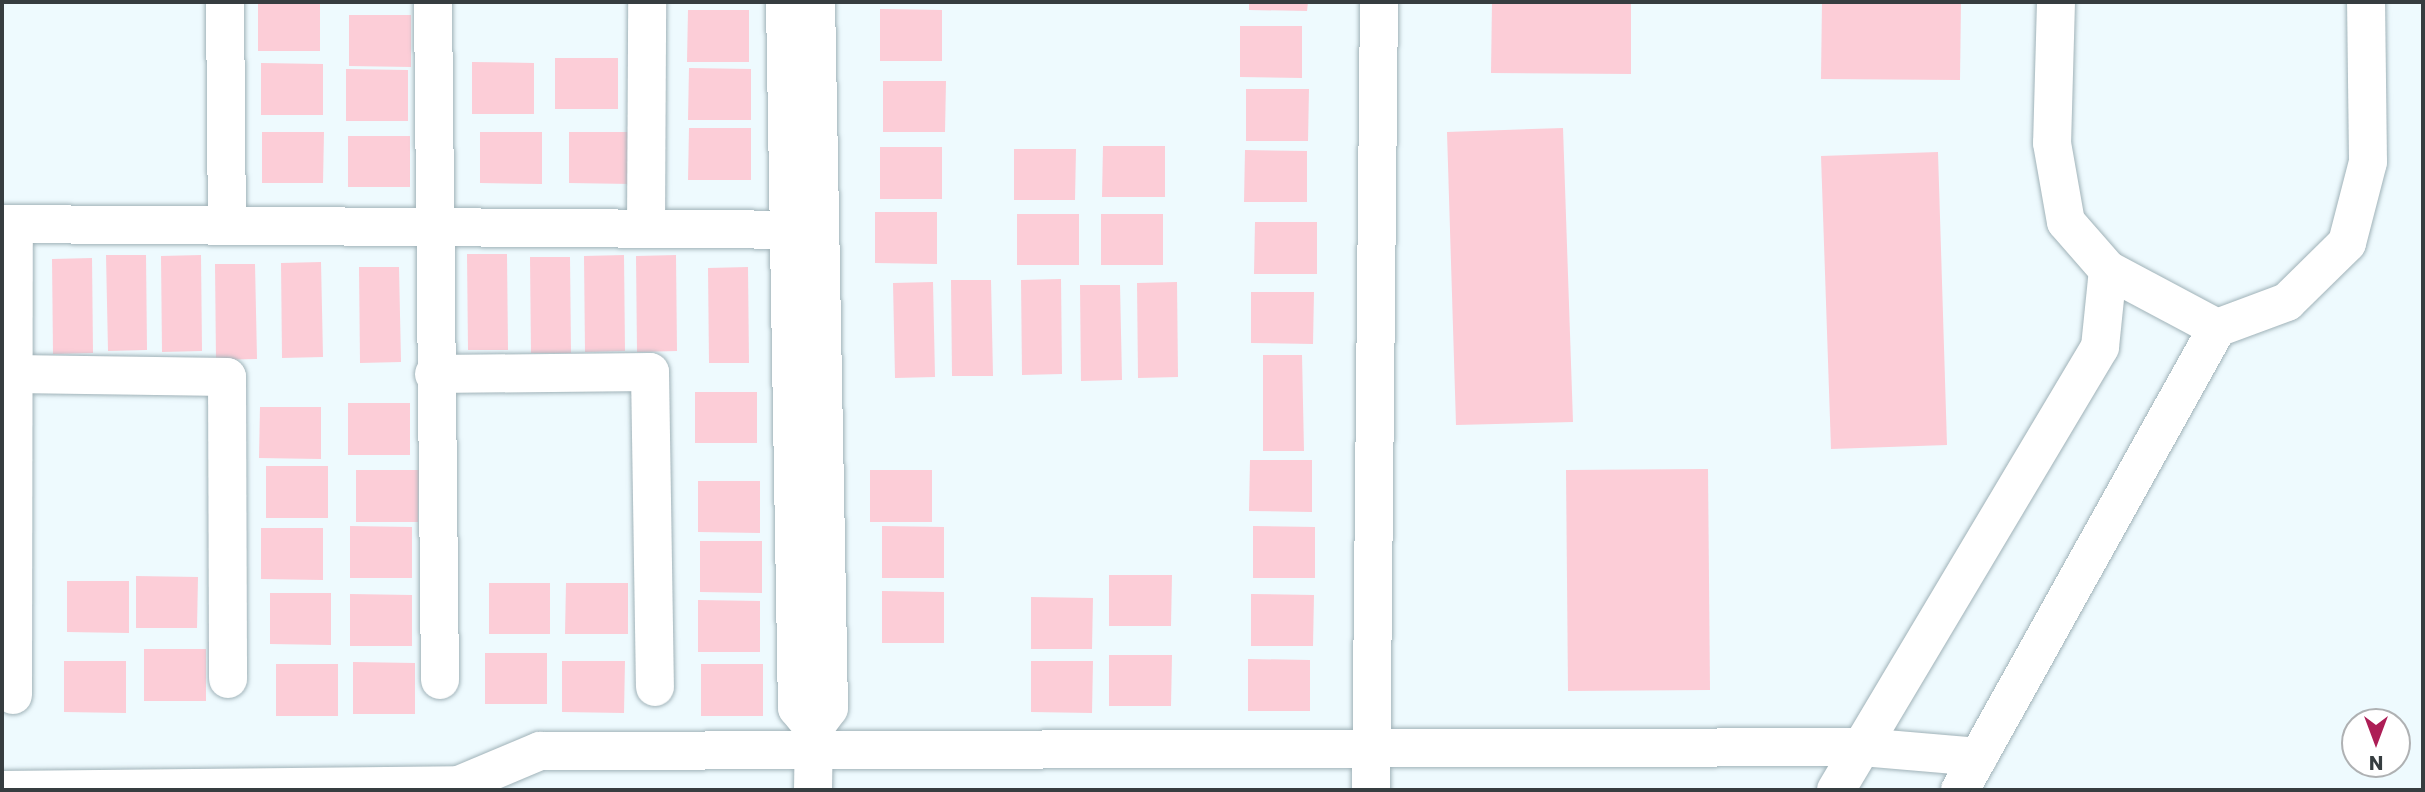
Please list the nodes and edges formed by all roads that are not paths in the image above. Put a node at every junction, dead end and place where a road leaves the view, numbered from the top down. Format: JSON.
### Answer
{"nodes":[{"id":1,"x":225,"y":2,"type":"edge"},
{"id":2,"x":433,"y":2,"type":"edge"},
{"id":3,"x":647,"y":2,"type":"edge"},
{"id":4,"x":785,"y":2,"type":"edge"},
{"id":5,"x":816,"y":2,"type":"edge"},
{"id":6,"x":1379,"y":2,"type":"edge"},
{"id":7,"x":2056,"y":2,"type":"edge"},
{"id":8,"x":2366,"y":2,"type":"edge"},
{"id":9,"x":8,"y":224,"type":"edge"},
{"id":10,"x":227,"y":225,"type":"junction"},
{"id":11,"x":432,"y":226,"type":"junction"},
{"id":12,"x":646,"y":228,"type":"junction"},
{"id":13,"x":802,"y":230,"type":"junction"},
{"id":14,"x":2108,"y":270,"type":"junction"},
{"id":15,"x":2217,"y":328,"type":"junction"},
{"id":16,"x":14,"y":374,"type":"junction"},
{"id":17,"x":434,"y":374,"type":"junction"},
{"id":18,"x":228,"y":679,"type":"dead end"},
{"id":19,"x":440,"y":680,"type":"dead end"},
{"id":20,"x":655,"y":687,"type":"dead end"},
{"id":21,"x":13,"y":695,"type":"dead end"},
{"id":22,"x":813,"y":739,"type":"junction"},
{"id":23,"x":1372,"y":746,"type":"junction"},
{"id":24,"x":1862,"y":747,"type":"junction"},
{"id":25,"x":1979,"y":757,"type":"junction"},
{"id":26,"x":469,"y":788,"type":"edge"},
{"id":27,"x":2,"y":790,"type":"edge"},
{"id":28,"x":813,"y":790,"type":"edge"},
{"id":29,"x":1371,"y":790,"type":"edge"},
{"id":30,"x":1836,"y":790,"type":"edge"},
{"id":31,"x":1960,"y":790,"type":"edge"}],
"edges":[{"from":1,"to":10,"type":"street"},
{"from":2,"to":11,"type":"street"},
{"from":3,"to":12,"type":"street"},
{"from":4,"to":13,"type":"street"},
{"from":5,"to":13,"type":"street"},
{"from":6,"to":23,"type":"street"},
{"from":7,"to":14,"type":"street"},
{"from":8,"to":15,"type":"street"},
{"from":9,"to":10,"type":"street"},
{"from":9,"to":16,"type":"street"},
{"from":10,"to":11,"type":"street"},
{"from":11,"to":12,"type":"street"},
{"from":11,"to":17,"type":"street"},
{"from":12,"to":13,"type":"street"},
{"from":13,"to":22,"type":"street"},
{"from":14,"to":15,"type":"street"},
{"from":14,"to":24,"type":"street"},
{"from":15,"to":25,"type":"street"},
{"from":16,"to":18,"type":"street"},
{"from":16,"to":21,"type":"street"},
{"from":17,"to":19,"type":"street"},
{"from":17,"to":20,"type":"street"},
{"from":22,"to":23,"type":"street"},
{"from":22,"to":26,"type":"street"},
{"from":22,"to":28,"type":"street"},
{"from":23,"to":24,"type":"street"},
{"from":23,"to":29,"type":"street"},
{"from":24,"to":25,"type":"street"},
{"from":24,"to":30,"type":"street"},
{"from":25,"to":31,"type":"street"},
{"from":26,"to":27,"type":"street"}]}
